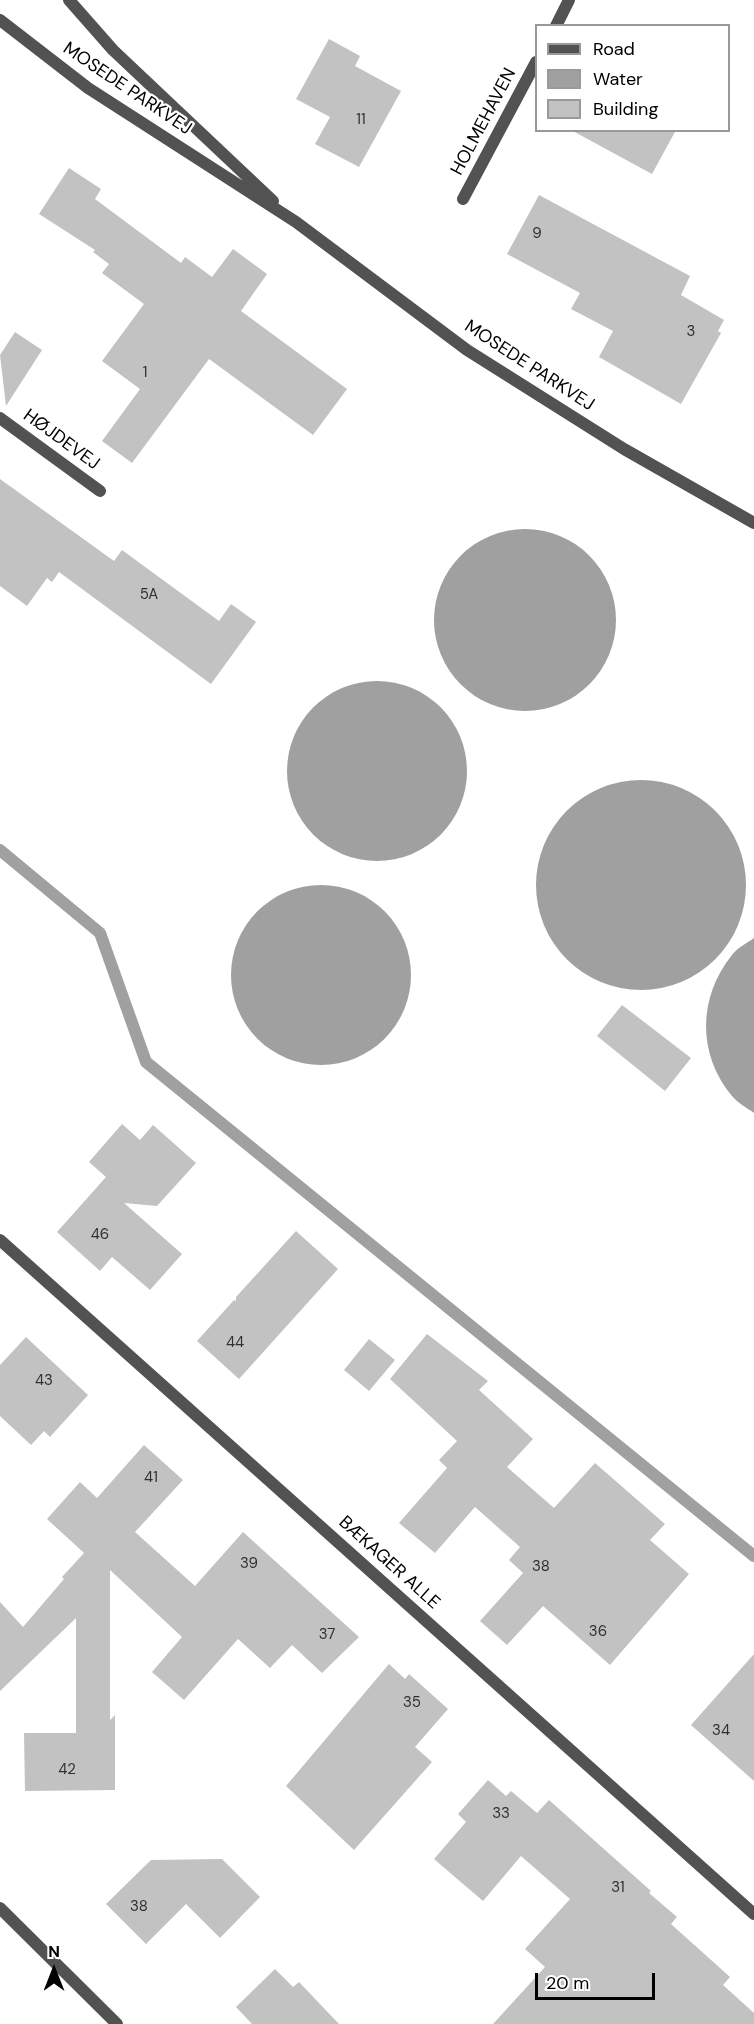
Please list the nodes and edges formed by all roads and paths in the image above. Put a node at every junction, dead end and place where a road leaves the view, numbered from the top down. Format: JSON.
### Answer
{"nodes":[{"id":1,"x":69,"y":0,"type":"edge"},
{"id":2,"x":569,"y":0,"type":"edge"},
{"id":3,"x":0,"y":20,"type":"edge"},
{"id":4,"x":557,"y":24,"type":"edge"},
{"id":5,"x":535,"y":66,"type":"edge"},
{"id":6,"x":463,"y":199,"type":"dead end"},
{"id":7,"x":296,"y":222,"type":"junction"},
{"id":8,"x":0,"y":418,"type":"edge"},
{"id":9,"x":100,"y":491,"type":"dead end"},
{"id":10,"x":754,"y":523,"type":"edge"},
{"id":11,"x":0,"y":1240,"type":"edge"},
{"id":12,"x":0,"y":1908,"type":"edge"},
{"id":13,"x":754,"y":1914,"type":"edge"},
{"id":14,"x":117,"y":2024,"type":"edge"}],
"edges":[{"from":1,"to":7,"type":"street","name":"MOSEDE PARKVEJ"},
{"from":2,"to":4,"type":"street"},
{"from":3,"to":7,"type":"street","name":"MOSEDE PARKVEJ"},
{"from":5,"to":6,"type":"street","name":"HOLMEHAVEN"},
{"from":7,"to":10,"type":"street","name":"MOSEDE PARKVEJ"},
{"from":8,"to":9,"type":"street","name":"HØJDEVEJ"},
{"from":11,"to":13,"type":"street","name":"BÆKAGER ALLE"},
{"from":12,"to":14,"type":"street"}]}
